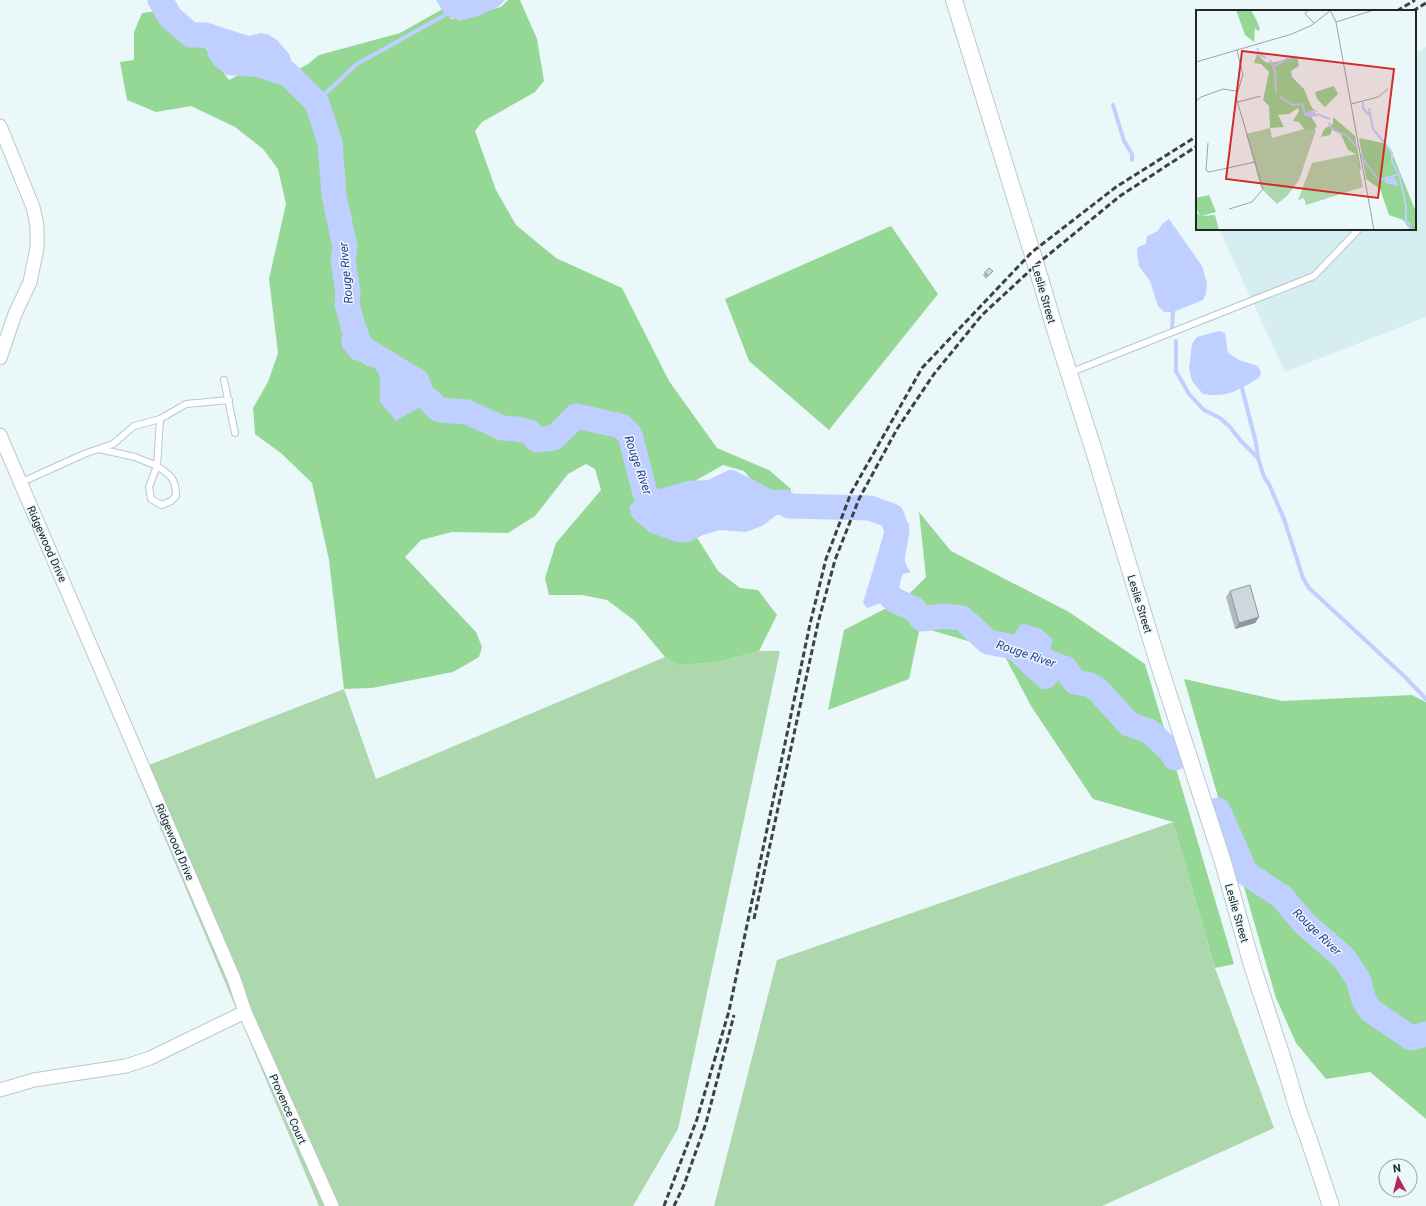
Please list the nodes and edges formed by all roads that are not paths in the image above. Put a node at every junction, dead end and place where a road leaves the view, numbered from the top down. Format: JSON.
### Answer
{"nodes":[{"id":1,"x":954,"y":0,"type":"edge"},
{"id":2,"x":0,"y":126,"type":"edge"},
{"id":3,"x":1358,"y":230,"type":"edge"},
{"id":4,"x":0,"y":358,"type":"edge"},
{"id":5,"x":1069,"y":373,"type":"junction"},
{"id":6,"x":224,"y":380,"type":"dead end"},
{"id":7,"x":229,"y":400,"type":"junction"},
{"id":8,"x":160,"y":419,"type":"junction"},
{"id":9,"x":235,"y":432,"type":"dead end"},
{"id":10,"x":0,"y":435,"type":"edge"},
{"id":11,"x":99,"y":449,"type":"junction"},
{"id":12,"x":157,"y":466,"type":"junction"},
{"id":13,"x":20,"y":483,"type":"junction"},
{"id":14,"x":245,"y":1012,"type":"junction"},
{"id":15,"x":0,"y":1090,"type":"edge"},
{"id":16,"x":332,"y":1206,"type":"edge"},
{"id":17,"x":1331,"y":1206,"type":"edge"}],
"edges":[{"from":1,"to":5,"type":"street","name":"Leslie Street"},
{"from":2,"to":4,"type":"street"},
{"from":3,"to":5,"type":"lane"},
{"from":5,"to":17,"type":"street","name":"Leslie Street"},
{"from":6,"to":7,"type":"lane"},
{"from":7,"to":8,"type":"lane"},
{"from":7,"to":9,"type":"lane"},
{"from":8,"to":11,"type":"lane"},
{"from":8,"to":12,"type":"lane"},
{"from":10,"to":13,"type":"street","name":"Ridgewood Drive"},
{"from":11,"to":12,"type":"lane"},
{"from":11,"to":13,"type":"lane"},
{"from":12,"to":12,"type":"lane"},
{"from":13,"to":14,"type":"street","name":"Ridgewood Drive"},
{"from":14,"to":15,"type":"street"},
{"from":14,"to":16,"type":"street","name":"Provence Court"}]}
